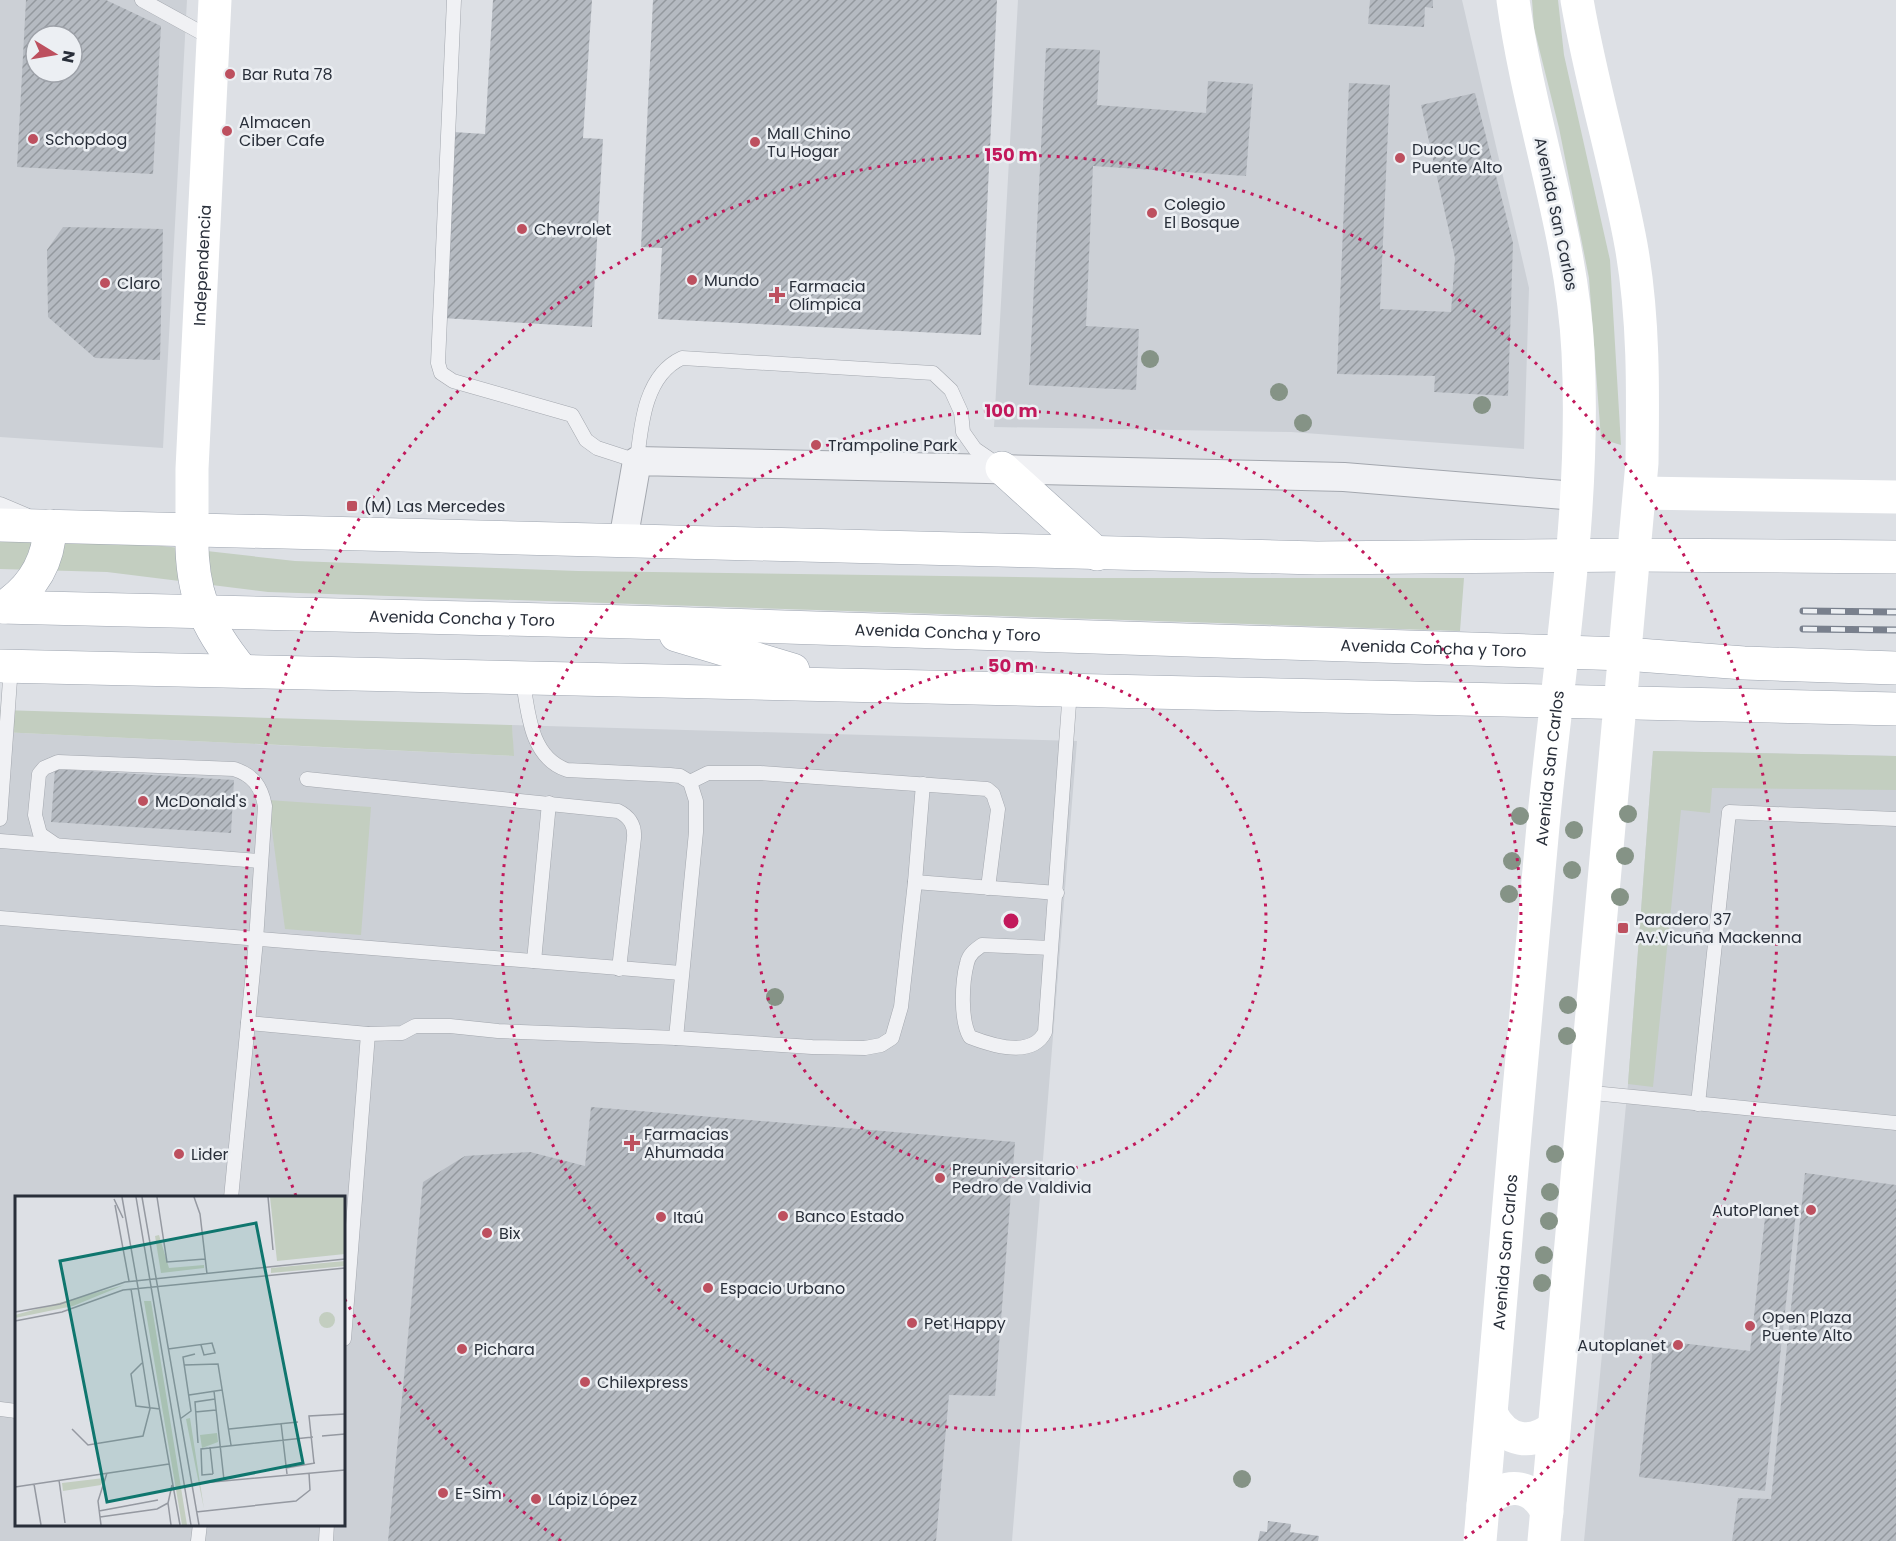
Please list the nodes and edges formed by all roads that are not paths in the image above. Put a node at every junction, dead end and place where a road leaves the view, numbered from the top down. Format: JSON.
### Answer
{"nodes":[{"id":1,"x":142,"y":0,"type":"edge"},
{"id":2,"x":215,"y":0,"type":"edge"},
{"id":3,"x":454,"y":0,"type":"edge"},
{"id":4,"x":1513,"y":0,"type":"edge"},
{"id":5,"x":1577,"y":0,"type":"edge"},
{"id":6,"x":213,"y":39,"type":"junction"},
{"id":7,"x":637,"y":460,"type":"junction"},
{"id":8,"x":1002,"y":468,"type":"junction"},
{"id":9,"x":1640,"y":493,"type":"junction"},
{"id":10,"x":1576,"y":496,"type":"junction"},
{"id":11,"x":1896,"y":497,"type":"edge"},
{"id":12,"x":0,"y":504,"type":"edge"},
{"id":13,"x":0,"y":525,"type":"edge"},
{"id":14,"x":50,"y":526,"type":"junction"},
{"id":15,"x":192,"y":529,"type":"junction"},
{"id":16,"x":623,"y":541,"type":"junction"},
{"id":17,"x":1097,"y":554,"type":"junction"},
{"id":18,"x":1632,"y":555,"type":"junction"},
{"id":19,"x":1571,"y":556,"type":"junction"},
{"id":20,"x":1896,"y":557,"type":"edge"},
{"id":21,"x":2,"y":607,"type":"edge"},
{"id":22,"x":202,"y":612,"type":"junction"},
{"id":23,"x":631,"y":622,"type":"junction"},
{"id":24,"x":1562,"y":652,"type":"junction"},
{"id":25,"x":1625,"y":654,"type":"junction"},
{"id":26,"x":6,"y":666,"type":"edge"},
{"id":27,"x":1896,"y":669,"type":"edge"},
{"id":28,"x":242,"y":671,"type":"junction"},
{"id":29,"x":521,"y":675,"type":"junction"},
{"id":30,"x":835,"y":682,"type":"junction"},
{"id":31,"x":1070,"y":690,"type":"junction"},
{"id":32,"x":1556,"y":700,"type":"junction"},
{"id":33,"x":1620,"y":702,"type":"junction"},
{"id":34,"x":1896,"y":709,"type":"edge"},
{"id":35,"x":307,"y":779,"type":"dead end"},
{"id":36,"x":690,"y":782,"type":"junction"},
{"id":37,"x":923,"y":783,"type":"junction"},
{"id":38,"x":549,"y":803,"type":"junction"},
{"id":39,"x":0,"y":819,"type":"edge"},
{"id":40,"x":1896,"y":819,"type":"edge"},
{"id":41,"x":0,"y":841,"type":"edge"},
{"id":42,"x":56,"y":845,"type":"junction"},
{"id":43,"x":260,"y":861,"type":"junction"},
{"id":44,"x":915,"y":882,"type":"junction"},
{"id":45,"x":987,"y":888,"type":"junction"},
{"id":46,"x":1057,"y":893,"type":"junction"},
{"id":47,"x":0,"y":918,"type":"edge"},
{"id":48,"x":256,"y":940,"type":"junction"},
{"id":49,"x":1051,"y":948,"type":"junction"},
{"id":50,"x":534,"y":961,"type":"junction"},
{"id":51,"x":619,"y":969,"type":"junction"},
{"id":52,"x":681,"y":973,"type":"junction"},
{"id":53,"x":248,"y":1023,"type":"junction"},
{"id":54,"x":368,"y":1034,"type":"junction"},
{"id":55,"x":676,"y":1038,"type":"junction"},
{"id":56,"x":1583,"y":1092,"type":"junction"},
{"id":57,"x":1698,"y":1104,"type":"junction"},
{"id":58,"x":1896,"y":1123,"type":"edge"},
{"id":59,"x":231,"y":1196,"type":"edge"},
{"id":60,"x":345,"y":1326,"type":"edge"},
{"id":61,"x":0,"y":1409,"type":"edge"},
{"id":62,"x":15,"y":1411,"type":"edge"},
{"id":63,"x":1492,"y":1415,"type":"junction"},
{"id":64,"x":1554,"y":1426,"type":"junction"},
{"id":65,"x":1483,"y":1505,"type":"junction"},
{"id":66,"x":200,"y":1526,"type":"edge"},
{"id":67,"x":327,"y":1526,"type":"edge"},
{"id":68,"x":1546,"y":1526,"type":"edge"},
{"id":69,"x":198,"y":1541,"type":"edge"},
{"id":70,"x":326,"y":1541,"type":"edge"},
{"id":71,"x":1480,"y":1541,"type":"edge"}],
"edges":[{"from":1,"to":6,"type":"lane"},
{"from":2,"to":6,"type":"main road","name":"Independencia"},
{"from":3,"to":7,"type":"lane"},
{"from":4,"to":10,"type":"main road","name":"Avenida San Carlos"},
{"from":5,"to":9,"type":"main road"},
{"from":6,"to":15,"type":"main road","name":"Independencia"},
{"from":7,"to":8,"type":"street"},
{"from":7,"to":8,"type":"lane"},
{"from":7,"to":16,"type":"street"},
{"from":8,"to":10,"type":"street"},
{"from":8,"to":17,"type":"main road"},
{"from":9,"to":11,"type":"main road"},
{"from":9,"to":18,"type":"main road"},
{"from":10,"to":19,"type":"main road","name":"Avenida San Carlos"},
{"from":12,"to":14,"type":"lane"},
{"from":13,"to":14,"type":"main road"},
{"from":14,"to":15,"type":"main road"},
{"from":14,"to":21,"type":"main road"},
{"from":15,"to":16,"type":"main road"},
{"from":15,"to":22,"type":"main road","name":"Independencia"},
{"from":16,"to":17,"type":"main road"},
{"from":17,"to":19,"type":"main road"},
{"from":18,"to":19,"type":"main road"},
{"from":18,"to":20,"type":"main road"},
{"from":18,"to":25,"type":"main road"},
{"from":19,"to":24,"type":"main road","name":"Avenida San Carlos"},
{"from":21,"to":22,"type":"main road","name":"Avenida Concha y Toro"},
{"from":22,"to":23,"type":"main road","name":"Avenida Concha y Toro"},
{"from":22,"to":28,"type":"main road","name":"Independencia"},
{"from":23,"to":24,"type":"main road","name":"Avenida Concha y Toro"},
{"from":23,"to":30,"type":"main road"},
{"from":24,"to":25,"type":"main road","name":"Avenida Concha y Toro"},
{"from":24,"to":32,"type":"main road","name":"Avenida San Carlos"},
{"from":25,"to":27,"type":"main road","name":"Avenida Concha y Toro"},
{"from":25,"to":33,"type":"main road"},
{"from":26,"to":28,"type":"main road"},
{"from":26,"to":39,"type":"lane"},
{"from":28,"to":29,"type":"main road"},
{"from":29,"to":30,"type":"main road"},
{"from":29,"to":36,"type":"lane"},
{"from":30,"to":31,"type":"main road"},
{"from":31,"to":32,"type":"main road"},
{"from":31,"to":46,"type":"lane"},
{"from":32,"to":33,"type":"main road"},
{"from":32,"to":63,"type":"main road","name":"Avenida San Carlos"},
{"from":33,"to":34,"type":"main road"},
{"from":33,"to":56,"type":"main road"},
{"from":35,"to":38,"type":"lane"},
{"from":36,"to":37,"type":"lane"},
{"from":36,"to":52,"type":"lane"},
{"from":37,"to":44,"type":"lane"},
{"from":37,"to":45,"type":"lane"},
{"from":38,"to":50,"type":"lane"},
{"from":38,"to":51,"type":"lane"},
{"from":40,"to":57,"type":"lane"},
{"from":41,"to":42,"type":"lane"},
{"from":42,"to":43,"type":"lane"},
{"from":42,"to":43,"type":"lane"},
{"from":43,"to":48,"type":"lane"},
{"from":44,"to":45,"type":"lane"},
{"from":44,"to":55,"type":"lane"},
{"from":45,"to":46,"type":"lane"},
{"from":46,"to":49,"type":"lane"},
{"from":47,"to":48,"type":"lane"},
{"from":48,"to":50,"type":"lane"},
{"from":48,"to":53,"type":"lane"},
{"from":49,"to":49,"type":"lane"},
{"from":50,"to":51,"type":"lane"},
{"from":51,"to":52,"type":"lane"},
{"from":52,"to":55,"type":"lane"},
{"from":53,"to":54,"type":"lane"},
{"from":53,"to":59,"type":"lane"},
{"from":54,"to":55,"type":"lane"},
{"from":54,"to":60,"type":"lane"},
{"from":56,"to":57,"type":"lane"},
{"from":56,"to":64,"type":"main road"},
{"from":57,"to":58,"type":"lane"},
{"from":61,"to":62,"type":"lane"},
{"from":63,"to":64,"type":"main road"},
{"from":63,"to":65,"type":"main road","name":"Avenida San Carlos"},
{"from":64,"to":68,"type":"main road"},
{"from":65,"to":68,"type":"main road"},
{"from":65,"to":71,"type":"main road","name":"Avenida San Carlos"},
{"from":66,"to":69,"type":"lane"},
{"from":67,"to":70,"type":"lane"}]}
